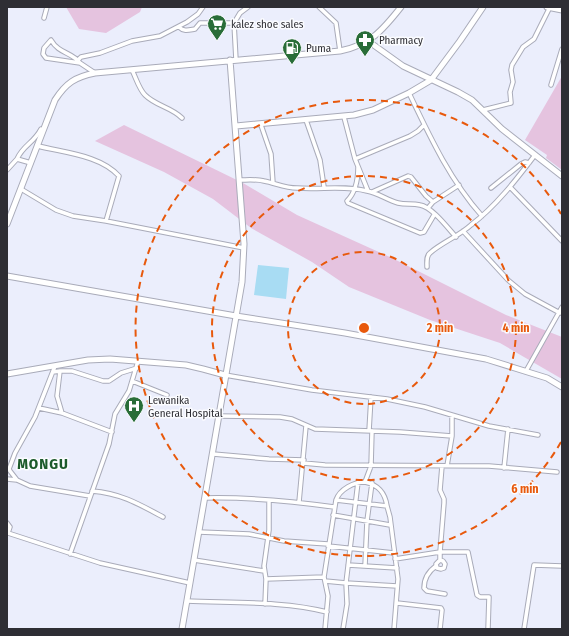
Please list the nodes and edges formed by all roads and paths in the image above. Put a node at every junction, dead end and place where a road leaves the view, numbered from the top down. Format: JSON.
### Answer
{"nodes":[{"id":1,"x":47,"y":7,"type":"edge"},
{"id":2,"x":203,"y":7,"type":"edge"},
{"id":3,"x":248,"y":7,"type":"edge"},
{"id":4,"x":319,"y":7,"type":"edge"},
{"id":5,"x":401,"y":7,"type":"edge"},
{"id":6,"x":484,"y":7,"type":"edge"},
{"id":7,"x":549,"y":7,"type":"edge"},
{"id":8,"x":562,"y":10,"type":"edge"},
{"id":9,"x":44,"y":18,"type":"dead end"},
{"id":10,"x":234,"y":23,"type":"junction"},
{"id":11,"x":179,"y":27,"type":"junction"},
{"id":12,"x":368,"y":41,"type":"junction"},
{"id":13,"x":562,"y":49,"type":"edge"},
{"id":14,"x":340,"y":51,"type":"junction"},
{"id":15,"x":233,"y":60,"type":"junction"},
{"id":16,"x":79,"y":61,"type":"junction"},
{"id":17,"x":132,"y":70,"type":"junction"},
{"id":18,"x":95,"y":73,"type":"junction"},
{"id":19,"x":430,"y":80,"type":"junction"},
{"id":20,"x":551,"y":86,"type":"dead end"},
{"id":21,"x":409,"y":93,"type":"junction"},
{"id":22,"x":483,"y":110,"type":"junction"},
{"id":23,"x":344,"y":117,"type":"junction"},
{"id":24,"x":182,"y":118,"type":"dead end"},
{"id":25,"x":47,"y":120,"type":"junction"},
{"id":26,"x":306,"y":120,"type":"junction"},
{"id":27,"x":261,"y":125,"type":"junction"},
{"id":28,"x":424,"y":125,"type":"junction"},
{"id":29,"x":236,"y":126,"type":"junction"},
{"id":30,"x":38,"y":146,"type":"junction"},
{"id":31,"x":535,"y":155,"type":"junction"},
{"id":32,"x":17,"y":159,"type":"junction"},
{"id":33,"x":355,"y":159,"type":"junction"},
{"id":34,"x":31,"y":163,"type":"junction"},
{"id":35,"x":529,"y":163,"type":"junction"},
{"id":36,"x":358,"y":167,"type":"junction"},
{"id":37,"x":7,"y":170,"type":"edge"},
{"id":38,"x":562,"y":176,"type":"edge"},
{"id":39,"x":239,"y":180,"type":"junction"},
{"id":40,"x":273,"y":183,"type":"junction"},
{"id":41,"x":459,"y":185,"type":"junction"},
{"id":42,"x":324,"y":187,"type":"junction"},
{"id":43,"x":510,"y":187,"type":"junction"},
{"id":44,"x":491,"y":188,"type":"dead end"},
{"id":45,"x":21,"y":189,"type":"junction"},
{"id":46,"x":355,"y":189,"type":"junction"},
{"id":47,"x":370,"y":192,"type":"junction"},
{"id":48,"x":426,"y":196,"type":"junction"},
{"id":49,"x":433,"y":202,"type":"junction"},
{"id":50,"x":419,"y":204,"type":"junction"},
{"id":51,"x":428,"y":208,"type":"junction"},
{"id":52,"x":434,"y":214,"type":"junction"},
{"id":53,"x":482,"y":216,"type":"junction"},
{"id":54,"x":106,"y":221,"type":"junction"},
{"id":55,"x":7,"y":224,"type":"edge"},
{"id":56,"x":463,"y":231,"type":"junction"},
{"id":57,"x":456,"y":237,"type":"junction"},
{"id":58,"x":562,"y":241,"type":"edge"},
{"id":59,"x":244,"y":248,"type":"junction"},
{"id":60,"x":427,"y":267,"type":"dead end"},
{"id":61,"x":7,"y":276,"type":"edge"},
{"id":62,"x":562,"y":307,"type":"edge"},
{"id":63,"x":560,"y":313,"type":"junction"},
{"id":64,"x":236,"y":316,"type":"junction"},
{"id":65,"x":138,"y":361,"type":"junction"},
{"id":66,"x":55,"y":366,"type":"junction"},
{"id":67,"x":137,"y":368,"type":"junction"},
{"id":68,"x":60,"y":371,"type":"junction"},
{"id":69,"x":526,"y":371,"type":"junction"},
{"id":70,"x":53,"y":372,"type":"junction"},
{"id":71,"x":7,"y":374,"type":"edge"},
{"id":72,"x":225,"y":376,"type":"junction"},
{"id":73,"x":132,"y":381,"type":"junction"},
{"id":74,"x":562,"y":387,"type":"edge"},
{"id":75,"x":167,"y":395,"type":"dead end"},
{"id":76,"x":371,"y":397,"type":"junction"},
{"id":77,"x":39,"y":408,"type":"junction"},
{"id":78,"x":62,"y":413,"type":"junction"},
{"id":79,"x":452,"y":414,"type":"junction"},
{"id":80,"x":219,"y":416,"type":"junction"},
{"id":81,"x":306,"y":426,"type":"junction"},
{"id":82,"x":508,"y":429,"type":"junction"},
{"id":83,"x":370,"y":431,"type":"junction"},
{"id":84,"x":112,"y":432,"type":"junction"},
{"id":85,"x":538,"y":435,"type":"dead end"},
{"id":86,"x":452,"y":436,"type":"junction"},
{"id":87,"x":212,"y":454,"type":"junction"},
{"id":88,"x":304,"y":461,"type":"junction"},
{"id":89,"x":371,"y":466,"type":"junction"},
{"id":90,"x":444,"y":466,"type":"junction"},
{"id":91,"x":504,"y":468,"type":"junction"},
{"id":92,"x":557,"y":472,"type":"dead end"},
{"id":93,"x":7,"y":479,"type":"edge"},
{"id":94,"x":17,"y":480,"type":"junction"},
{"id":95,"x":358,"y":482,"type":"junction"},
{"id":96,"x":365,"y":482,"type":"junction"},
{"id":97,"x":372,"y":483,"type":"junction"},
{"id":98,"x":92,"y":491,"type":"junction"},
{"id":99,"x":90,"y":496,"type":"junction"},
{"id":100,"x":205,"y":498,"type":"junction"},
{"id":101,"x":269,"y":500,"type":"junction"},
{"id":102,"x":336,"y":500,"type":"junction"},
{"id":103,"x":299,"y":502,"type":"junction"},
{"id":104,"x":356,"y":502,"type":"junction"},
{"id":105,"x":370,"y":504,"type":"junction"},
{"id":106,"x":387,"y":506,"type":"junction"},
{"id":107,"x":334,"y":507,"type":"junction"},
{"id":108,"x":333,"y":515,"type":"junction"},
{"id":109,"x":163,"y":517,"type":"dead end"},
{"id":110,"x":354,"y":518,"type":"junction"},
{"id":111,"x":367,"y":521,"type":"junction"},
{"id":112,"x":7,"y":523,"type":"edge"},
{"id":113,"x":390,"y":525,"type":"junction"},
{"id":114,"x":199,"y":532,"type":"junction"},
{"id":115,"x":8,"y":536,"type":"edge"},
{"id":116,"x":268,"y":538,"type":"junction"},
{"id":117,"x":328,"y":545,"type":"junction"},
{"id":118,"x":350,"y":548,"type":"junction"},
{"id":119,"x":366,"y":550,"type":"junction"},
{"id":120,"x":440,"y":552,"type":"junction"},
{"id":121,"x":394,"y":553,"type":"junction"},
{"id":122,"x":70,"y":554,"type":"junction"},
{"id":123,"x":395,"y":559,"type":"junction"},
{"id":124,"x":194,"y":560,"type":"junction"},
{"id":125,"x":440,"y":560,"type":"junction"},
{"id":126,"x":348,"y":565,"type":"junction"},
{"id":127,"x":365,"y":566,"type":"junction"},
{"id":128,"x":436,"y":566,"type":"junction"},
{"id":129,"x":562,"y":566,"type":"edge"},
{"id":130,"x":397,"y":568,"type":"junction"},
{"id":131,"x":264,"y":571,"type":"junction"},
{"id":132,"x":266,"y":579,"type":"junction"},
{"id":133,"x":325,"y":579,"type":"junction"},
{"id":134,"x":190,"y":583,"type":"junction"},
{"id":135,"x":346,"y":583,"type":"junction"},
{"id":136,"x":398,"y":586,"type":"junction"},
{"id":137,"x":445,"y":594,"type":"dead end"},
{"id":138,"x":187,"y":601,"type":"junction"},
{"id":139,"x":397,"y":603,"type":"junction"},
{"id":140,"x":265,"y":604,"type":"junction"},
{"id":141,"x":327,"y":612,"type":"junction"},
{"id":142,"x":182,"y":629,"type":"edge"},
{"id":143,"x":325,"y":629,"type":"edge"},
{"id":144,"x":343,"y":629,"type":"edge"},
{"id":145,"x":394,"y":629,"type":"edge"},
{"id":146,"x":440,"y":629,"type":"edge"},
{"id":147,"x":488,"y":629,"type":"edge"},
{"id":148,"x":524,"y":629,"type":"edge"}],
"edges":[{"from":1,"to":9,"type":"street"},
{"from":2,"to":11,"type":"street"},
{"from":3,"to":10,"type":"street"},
{"from":4,"to":14,"type":"street"},
{"from":5,"to":12,"type":"street"},
{"from":6,"to":19,"type":"street"},
{"from":7,"to":8,"type":"street"},
{"from":7,"to":22,"type":"street"},
{"from":10,"to":11,"type":"street"},
{"from":10,"to":15,"type":"street"},
{"from":11,"to":16,"type":"street"},
{"from":12,"to":14,"type":"street"},
{"from":12,"to":19,"type":"street"},
{"from":13,"to":20,"type":"street"},
{"from":14,"to":15,"type":"street"},
{"from":15,"to":17,"type":"street"},
{"from":15,"to":29,"type":"street"},
{"from":16,"to":16,"type":"street"},
{"from":16,"to":18,"type":"street"},
{"from":17,"to":18,"type":"street"},
{"from":17,"to":24,"type":"street"},
{"from":18,"to":25,"type":"street"},
{"from":19,"to":21,"type":"street"},
{"from":19,"to":22,"type":"street"},
{"from":21,"to":23,"type":"street"},
{"from":21,"to":28,"type":"street"},
{"from":22,"to":31,"type":"street"},
{"from":23,"to":26,"type":"street"},
{"from":23,"to":33,"type":"street"},
{"from":25,"to":30,"type":"street"},
{"from":25,"to":32,"type":"street"},
{"from":26,"to":27,"type":"street"},
{"from":26,"to":42,"type":"street"},
{"from":27,"to":29,"type":"street"},
{"from":27,"to":40,"type":"street"},
{"from":28,"to":33,"type":"street"},
{"from":28,"to":41,"type":"street"},
{"from":29,"to":39,"type":"street"},
{"from":30,"to":34,"type":"street"},
{"from":30,"to":54,"type":"street"},
{"from":31,"to":35,"type":"street"},
{"from":31,"to":38,"type":"street"},
{"from":32,"to":34,"type":"street"},
{"from":32,"to":37,"type":"street"},
{"from":33,"to":36,"type":"street"},
{"from":34,"to":45,"type":"street"},
{"from":35,"to":43,"type":"street"},
{"from":35,"to":44,"type":"street"},
{"from":36,"to":46,"type":"street"},
{"from":36,"to":47,"type":"street"},
{"from":39,"to":40,"type":"street"},
{"from":39,"to":59,"type":"street"},
{"from":40,"to":42,"type":"street"},
{"from":41,"to":49,"type":"street"},
{"from":41,"to":53,"type":"street"},
{"from":42,"to":46,"type":"street"},
{"from":43,"to":53,"type":"street"},
{"from":43,"to":58,"type":"street"},
{"from":45,"to":54,"type":"street"},
{"from":45,"to":55,"type":"street"},
{"from":46,"to":47,"type":"street"},
{"from":46,"to":52,"type":"street"},
{"from":47,"to":48,"type":"street"},
{"from":47,"to":50,"type":"street"},
{"from":48,"to":49,"type":"street"},
{"from":48,"to":50,"type":"street"},
{"from":49,"to":51,"type":"street"},
{"from":50,"to":51,"type":"street"},
{"from":51,"to":52,"type":"street"},
{"from":52,"to":57,"type":"street"},
{"from":53,"to":56,"type":"street"},
{"from":54,"to":59,"type":"street"},
{"from":56,"to":57,"type":"street"},
{"from":56,"to":63,"type":"street"},
{"from":57,"to":60,"type":"street"},
{"from":59,"to":64,"type":"street"},
{"from":61,"to":64,"type":"street"},
{"from":62,"to":63,"type":"street"},
{"from":63,"to":69,"type":"street"},
{"from":64,"to":69,"type":"street"},
{"from":64,"to":72,"type":"street"},
{"from":65,"to":66,"type":"street"},
{"from":65,"to":67,"type":"street"},
{"from":65,"to":72,"type":"street"},
{"from":66,"to":70,"type":"street"},
{"from":66,"to":71,"type":"street"},
{"from":67,"to":68,"type":"street"},
{"from":67,"to":73,"type":"street"},
{"from":68,"to":70,"type":"street"},
{"from":68,"to":78,"type":"street"},
{"from":69,"to":74,"type":"street"},
{"from":70,"to":77,"type":"street"},
{"from":72,"to":76,"type":"street"},
{"from":72,"to":80,"type":"street"},
{"from":73,"to":75,"type":"street"},
{"from":73,"to":84,"type":"street"},
{"from":76,"to":79,"type":"street"},
{"from":76,"to":83,"type":"street"},
{"from":77,"to":78,"type":"street"},
{"from":77,"to":94,"type":"street"},
{"from":78,"to":84,"type":"street"},
{"from":79,"to":82,"type":"street"},
{"from":79,"to":86,"type":"street"},
{"from":80,"to":81,"type":"street"},
{"from":80,"to":87,"type":"street"},
{"from":81,"to":83,"type":"street"},
{"from":81,"to":88,"type":"street"},
{"from":82,"to":85,"type":"street"},
{"from":82,"to":91,"type":"street"},
{"from":83,"to":86,"type":"street"},
{"from":83,"to":89,"type":"street"},
{"from":84,"to":98,"type":"street"},
{"from":86,"to":90,"type":"street"},
{"from":87,"to":88,"type":"street"},
{"from":87,"to":100,"type":"street"},
{"from":88,"to":89,"type":"street"},
{"from":88,"to":103,"type":"street"},
{"from":89,"to":90,"type":"street"},
{"from":89,"to":96,"type":"street"},
{"from":90,"to":91,"type":"street"},
{"from":90,"to":120,"type":"street"},
{"from":91,"to":92,"type":"street"},
{"from":93,"to":94,"type":"street"},
{"from":94,"to":99,"type":"street"},
{"from":95,"to":96,"type":"street"},
{"from":95,"to":102,"type":"street"},
{"from":95,"to":104,"type":"street"},
{"from":96,"to":97,"type":"street"},
{"from":97,"to":105,"type":"street"},
{"from":97,"to":106,"type":"street"},
{"from":98,"to":99,"type":"street"},
{"from":98,"to":109,"type":"street"},
{"from":99,"to":122,"type":"street"},
{"from":100,"to":101,"type":"street"},
{"from":100,"to":114,"type":"street"},
{"from":101,"to":103,"type":"street"},
{"from":101,"to":116,"type":"street"},
{"from":102,"to":104,"type":"street"},
{"from":102,"to":107,"type":"street"},
{"from":103,"to":107,"type":"street"},
{"from":104,"to":105,"type":"street"},
{"from":104,"to":110,"type":"street"},
{"from":105,"to":106,"type":"street"},
{"from":105,"to":111,"type":"street"},
{"from":106,"to":113,"type":"street"},
{"from":107,"to":108,"type":"street"},
{"from":108,"to":110,"type":"street"},
{"from":108,"to":117,"type":"street"},
{"from":110,"to":111,"type":"street"},
{"from":110,"to":118,"type":"street"},
{"from":111,"to":113,"type":"street"},
{"from":111,"to":119,"type":"street"},
{"from":112,"to":115,"type":"street"},
{"from":113,"to":121,"type":"street"},
{"from":114,"to":116,"type":"street"},
{"from":114,"to":124,"type":"street"},
{"from":115,"to":122,"type":"street"},
{"from":116,"to":117,"type":"street"},
{"from":116,"to":131,"type":"street"},
{"from":117,"to":118,"type":"street"},
{"from":117,"to":133,"type":"street"},
{"from":118,"to":119,"type":"street"},
{"from":118,"to":126,"type":"street"},
{"from":119,"to":121,"type":"street"},
{"from":119,"to":127,"type":"street"},
{"from":120,"to":123,"type":"street"},
{"from":120,"to":125,"type":"street"},
{"from":120,"to":147,"type":"street"},
{"from":121,"to":123,"type":"street"},
{"from":122,"to":134,"type":"street"},
{"from":123,"to":130,"type":"street"},
{"from":124,"to":131,"type":"street"},
{"from":124,"to":134,"type":"street"},
{"from":125,"to":128,"type":"street"},
{"from":125,"to":128,"type":"street"},
{"from":126,"to":127,"type":"street"},
{"from":126,"to":135,"type":"street"},
{"from":127,"to":130,"type":"street"},
{"from":128,"to":137,"type":"street"},
{"from":129,"to":148,"type":"street"},
{"from":130,"to":136,"type":"street"},
{"from":131,"to":132,"type":"street"},
{"from":132,"to":133,"type":"street"},
{"from":132,"to":140,"type":"street"},
{"from":133,"to":135,"type":"street"},
{"from":133,"to":141,"type":"street"},
{"from":134,"to":138,"type":"street"},
{"from":135,"to":136,"type":"street"},
{"from":135,"to":144,"type":"street"},
{"from":136,"to":139,"type":"street"},
{"from":138,"to":140,"type":"street"},
{"from":138,"to":142,"type":"street"},
{"from":139,"to":145,"type":"street"},
{"from":139,"to":146,"type":"street"},
{"from":140,"to":141,"type":"street"},
{"from":141,"to":143,"type":"street"}]}
